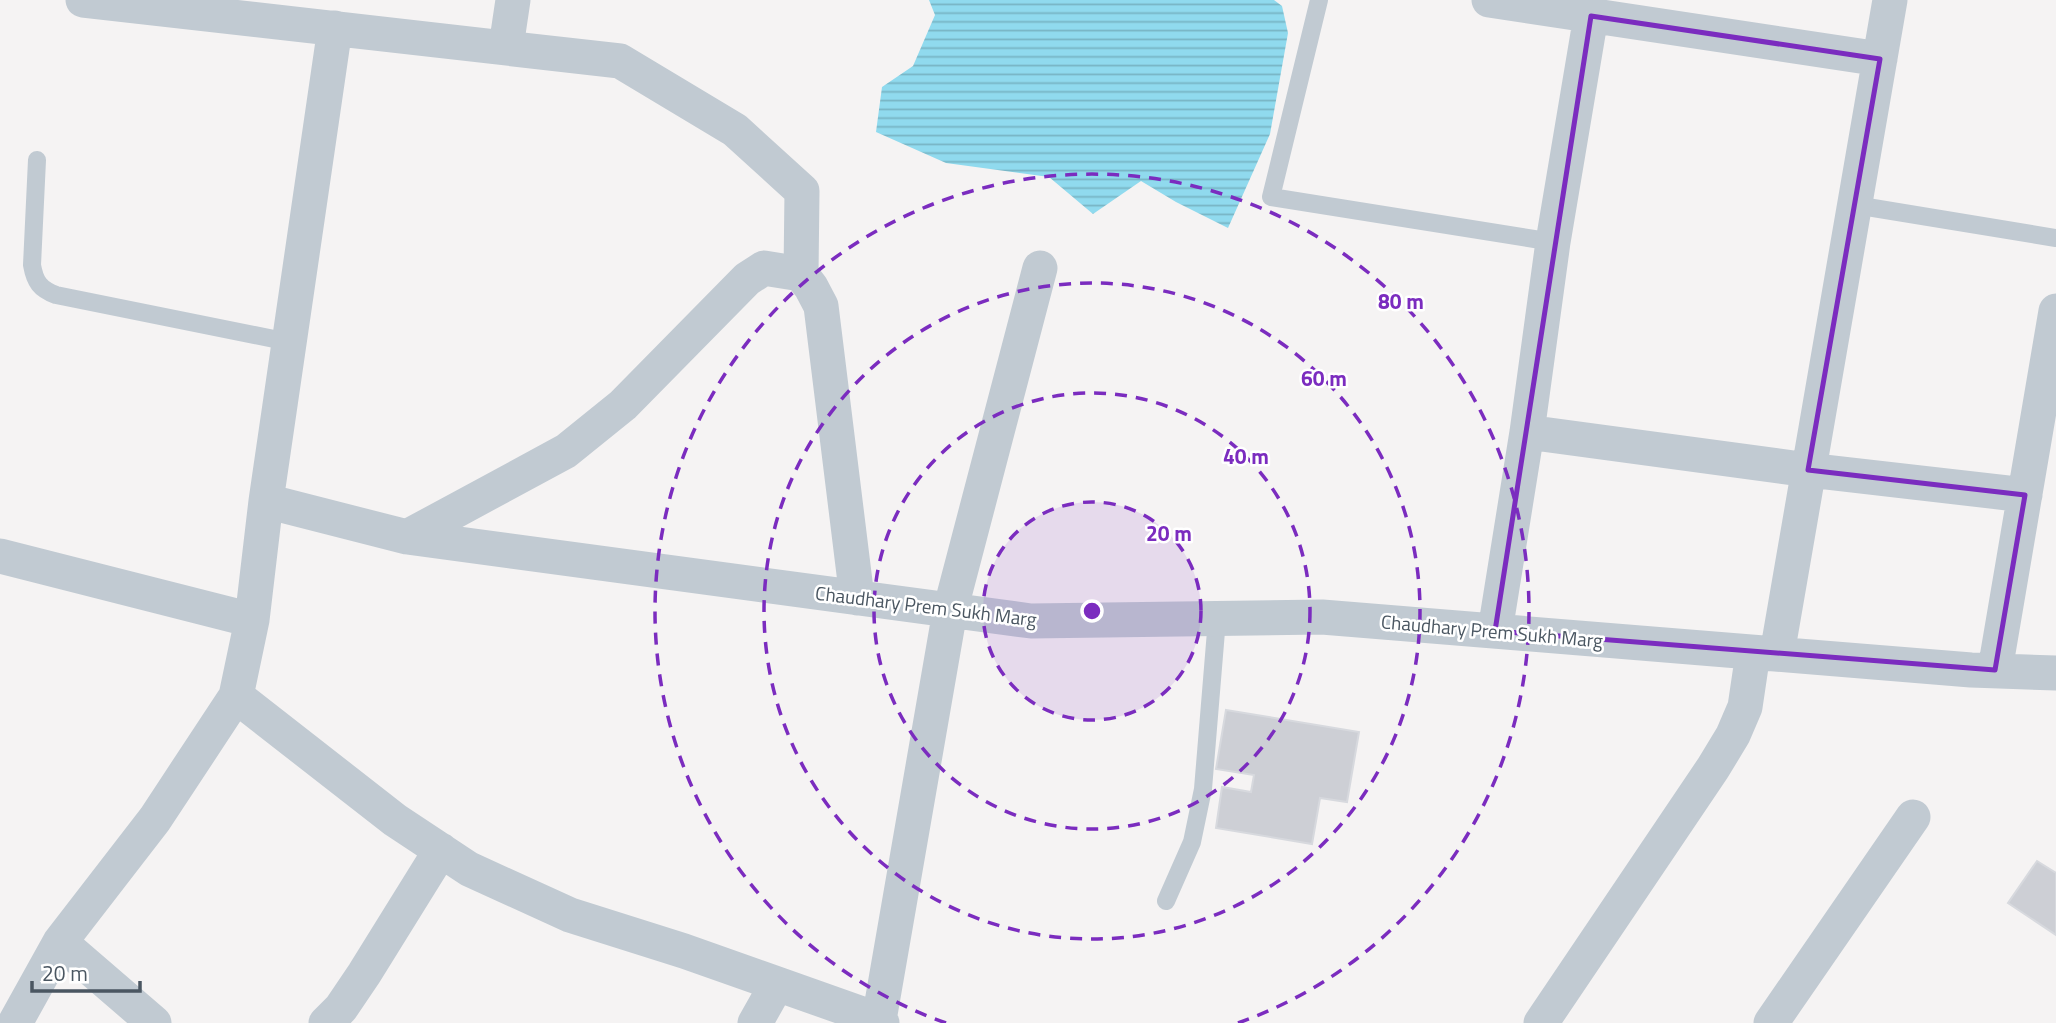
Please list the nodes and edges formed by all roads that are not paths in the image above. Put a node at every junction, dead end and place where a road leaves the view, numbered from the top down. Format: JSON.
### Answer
{"nodes":[{"id":1,"x":83,"y":0,"type":"edge"},
{"id":2,"x":513,"y":0,"type":"edge"},
{"id":3,"x":1319,"y":0,"type":"edge"},
{"id":4,"x":1489,"y":0,"type":"edge"},
{"id":5,"x":1891,"y":0,"type":"edge"},
{"id":6,"x":1591,"y":16,"type":"junction"},
{"id":7,"x":335,"y":28,"type":"junction"},
{"id":8,"x":506,"y":47,"type":"junction"},
{"id":9,"x":1880,"y":59,"type":"junction"},
{"id":10,"x":37,"y":160,"type":"dead end"},
{"id":11,"x":1855,"y":205,"type":"junction"},
{"id":12,"x":2056,"y":237,"type":"edge"},
{"id":13,"x":1553,"y":242,"type":"junction"},
{"id":14,"x":1040,"y":268,"type":"dead end"},
{"id":15,"x":801,"y":274,"type":"junction"},
{"id":16,"x":2056,"y":312,"type":"edge"},
{"id":17,"x":289,"y":342,"type":"junction"},
{"id":18,"x":1527,"y":432,"type":"junction"},
{"id":19,"x":1808,"y":470,"type":"junction"},
{"id":20,"x":2025,"y":495,"type":"junction"},
{"id":21,"x":266,"y":500,"type":"junction"},
{"id":22,"x":407,"y":537,"type":"junction"},
{"id":23,"x":0,"y":556,"type":"edge"},
{"id":24,"x":857,"y":598,"type":"junction"},
{"id":25,"x":950,"y":611,"type":"junction"},
{"id":26,"x":1217,"y":619,"type":"junction"},
{"id":27,"x":252,"y":620,"type":"junction"},
{"id":28,"x":1495,"y":631,"type":"junction"},
{"id":29,"x":1765,"y":653,"type":"junction"},
{"id":30,"x":1995,"y":670,"type":"junction"},
{"id":31,"x":2056,"y":673,"type":"edge"},
{"id":32,"x":236,"y":696,"type":"junction"},
{"id":33,"x":1913,"y":817,"type":"dead end"},
{"id":34,"x":441,"y":850,"type":"junction"},
{"id":35,"x":1166,"y":901,"type":"dead end"},
{"id":36,"x":60,"y":942,"type":"junction"},
{"id":37,"x":777,"y":984,"type":"junction"},
{"id":38,"x":880,"y":1021,"type":"edge"},
{"id":39,"x":15,"y":1023,"type":"edge"},
{"id":40,"x":154,"y":1023,"type":"edge"},
{"id":41,"x":327,"y":1023,"type":"edge"},
{"id":42,"x":755,"y":1023,"type":"edge"},
{"id":43,"x":1541,"y":1023,"type":"edge"},
{"id":44,"x":1771,"y":1023,"type":"edge"}],
"edges":[{"from":1,"to":7,"type":"street"},
{"from":2,"to":8,"type":"street"},
{"from":3,"to":13,"type":"lane"},
{"from":4,"to":6,"type":"street"},
{"from":5,"to":9,"type":"street"},
{"from":6,"to":9,"type":"street"},
{"from":6,"to":13,"type":"street"},
{"from":7,"to":8,"type":"street"},
{"from":7,"to":17,"type":"street"},
{"from":8,"to":15,"type":"street"},
{"from":9,"to":11,"type":"street"},
{"from":10,"to":17,"type":"lane"},
{"from":11,"to":12,"type":"lane"},
{"from":11,"to":19,"type":"street"},
{"from":13,"to":18,"type":"street"},
{"from":14,"to":25,"type":"street"},
{"from":15,"to":22,"type":"street"},
{"from":15,"to":24,"type":"street"},
{"from":16,"to":20,"type":"street"},
{"from":17,"to":21,"type":"street"},
{"from":18,"to":19,"type":"street"},
{"from":18,"to":28,"type":"street"},
{"from":19,"to":20,"type":"street"},
{"from":19,"to":29,"type":"street"},
{"from":20,"to":30,"type":"street"},
{"from":21,"to":22,"type":"street","name":"Chaudhary Prem Sukh Marg"},
{"from":21,"to":27,"type":"street"},
{"from":22,"to":24,"type":"street","name":"Chaudhary Prem Sukh Marg"},
{"from":23,"to":27,"type":"street"},
{"from":24,"to":25,"type":"street","name":"Chaudhary Prem Sukh Marg"},
{"from":25,"to":26,"type":"street","name":"Chaudhary Prem Sukh Marg"},
{"from":25,"to":38,"type":"street"},
{"from":26,"to":28,"type":"street","name":"Chaudhary Prem Sukh Marg"},
{"from":26,"to":35,"type":"lane"},
{"from":27,"to":32,"type":"street"},
{"from":28,"to":29,"type":"street","name":"Chaudhary Prem Sukh Marg"},
{"from":29,"to":30,"type":"street","name":"Chaudhary Prem Sukh Marg"},
{"from":29,"to":43,"type":"street"},
{"from":30,"to":31,"type":"street","name":"Chaudhary Prem Sukh Marg"},
{"from":32,"to":34,"type":"street"},
{"from":32,"to":36,"type":"street"},
{"from":33,"to":44,"type":"street"},
{"from":34,"to":37,"type":"street"},
{"from":34,"to":41,"type":"street"},
{"from":36,"to":39,"type":"street"},
{"from":36,"to":40,"type":"street"},
{"from":37,"to":38,"type":"street"},
{"from":37,"to":42,"type":"street"}]}
